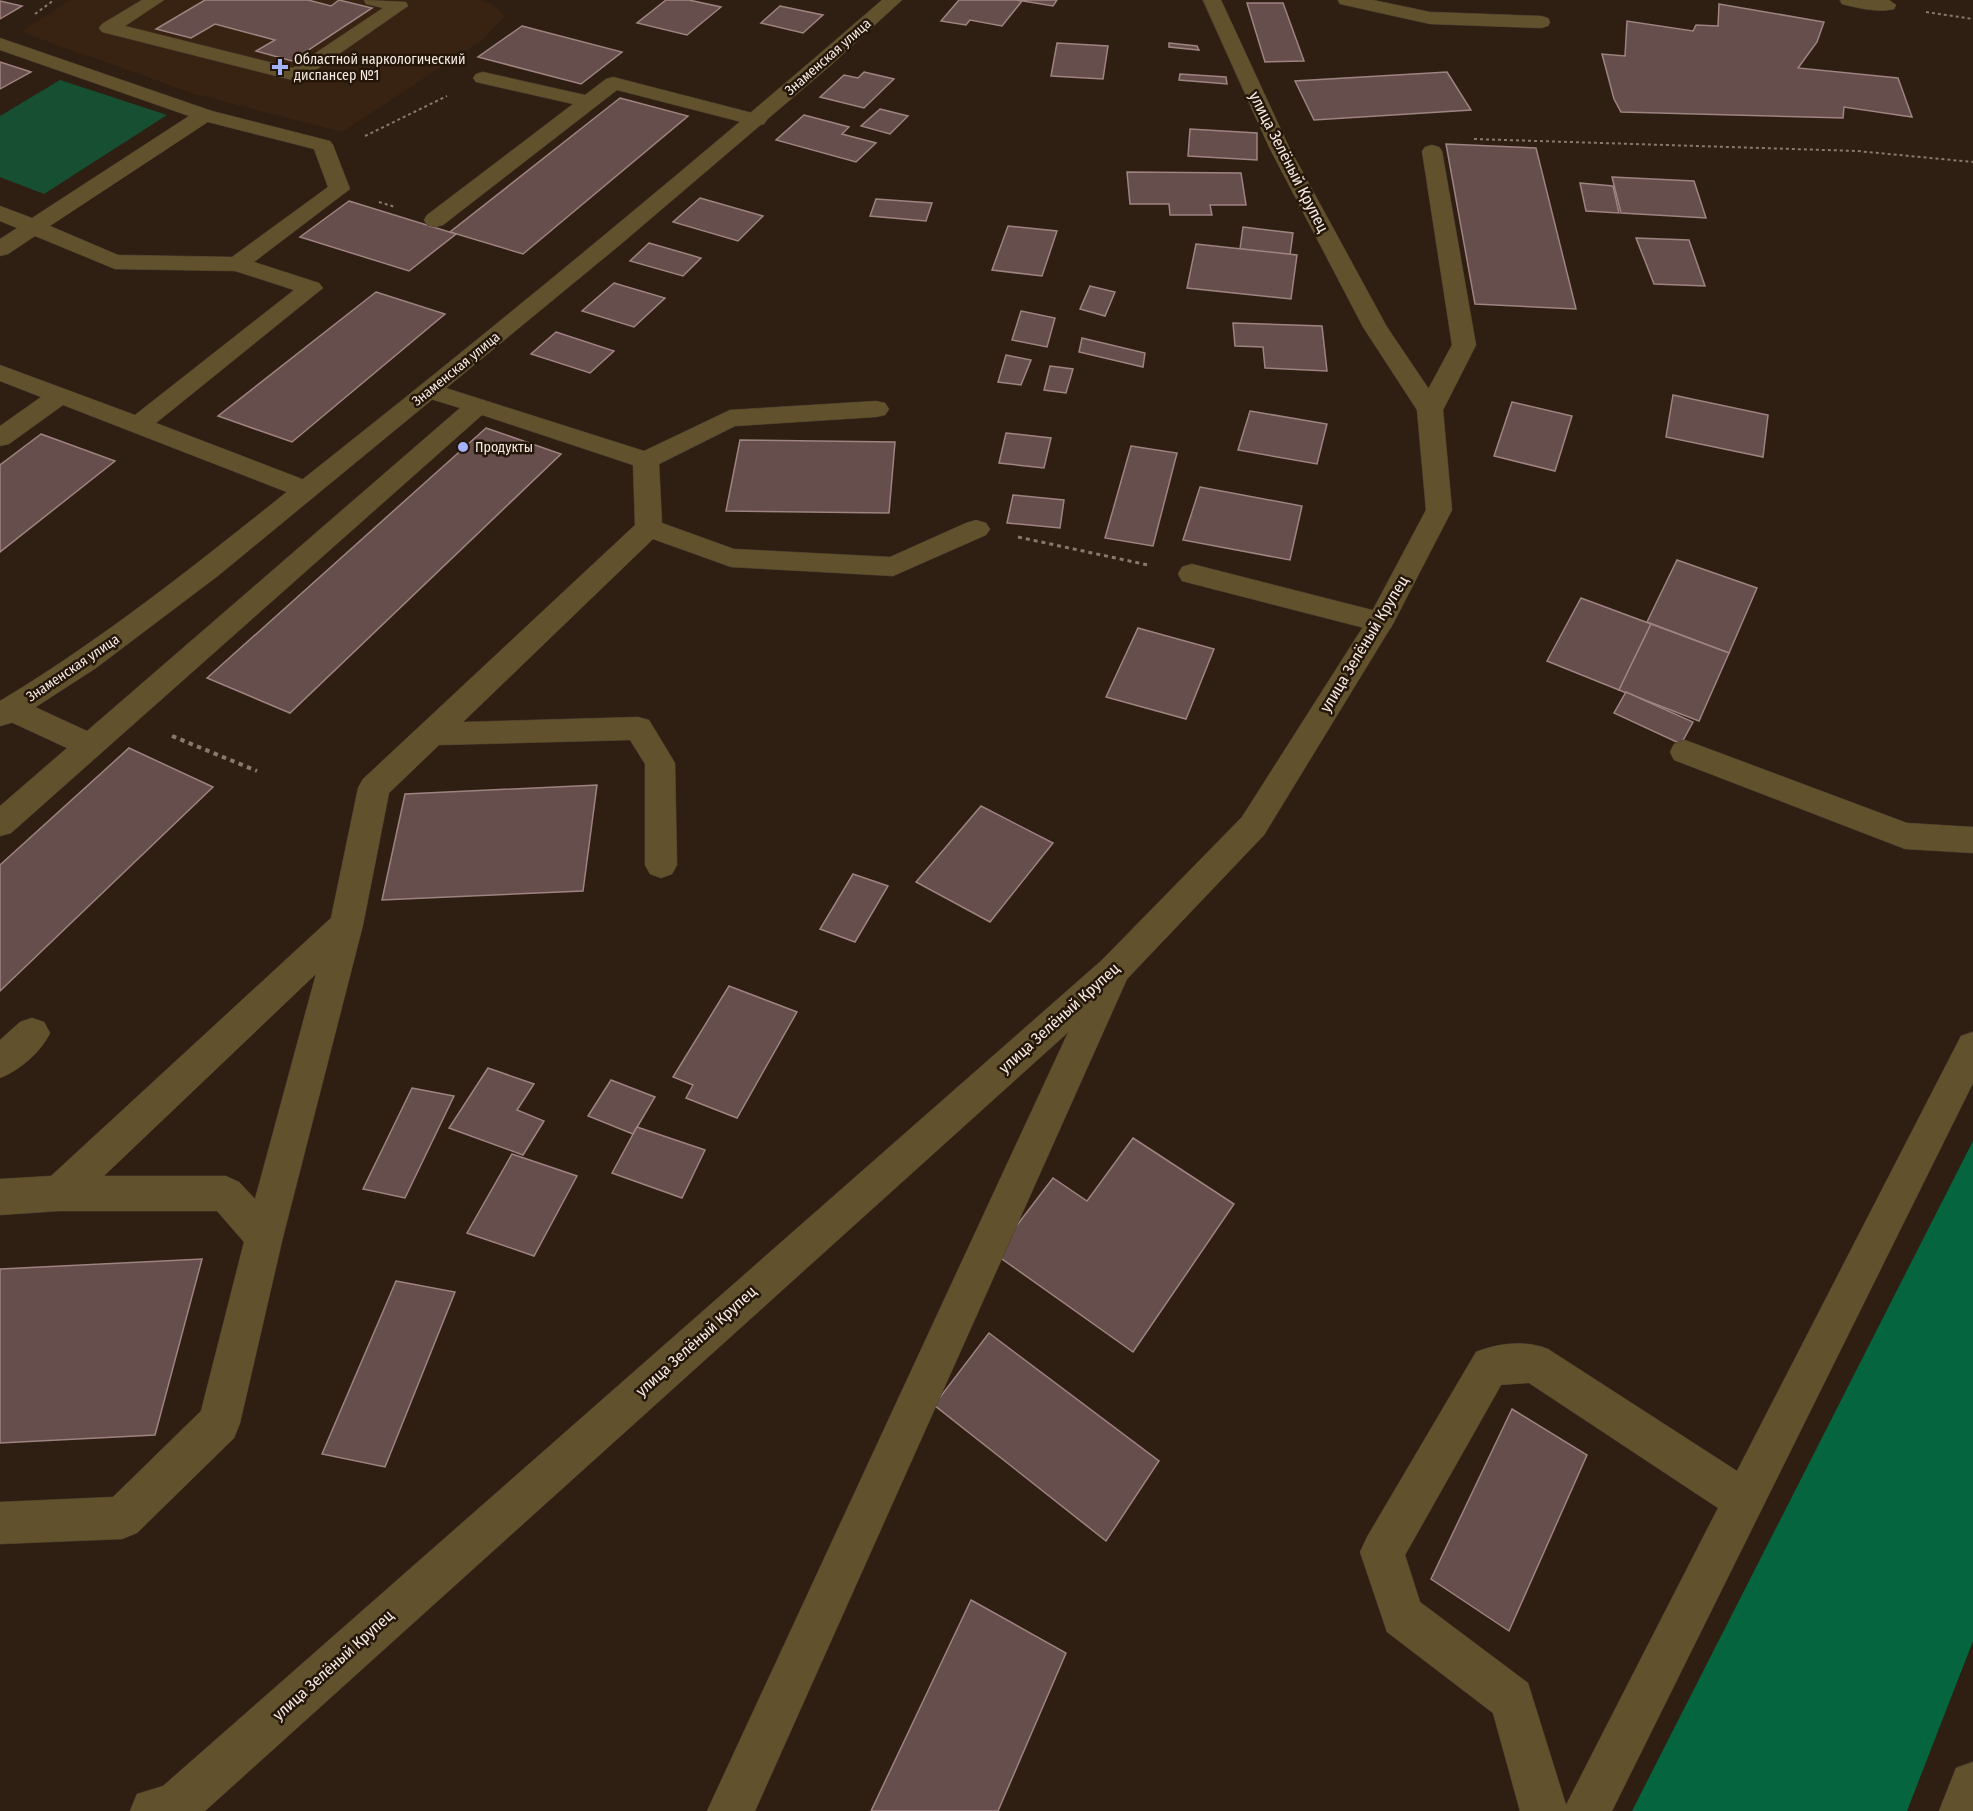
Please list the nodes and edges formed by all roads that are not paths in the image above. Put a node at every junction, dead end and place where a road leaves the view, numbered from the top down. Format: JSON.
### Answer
{"nodes":[{"id":1,"x":154,"y":0,"type":"edge"},
{"id":2,"x":373,"y":0,"type":"edge"},
{"id":3,"x":893,"y":0,"type":"edge"},
{"id":4,"x":1212,"y":0,"type":"edge"},
{"id":5,"x":1347,"y":0,"type":"edge"},
{"id":6,"x":1849,"y":0,"type":"edge"},
{"id":7,"x":1887,"y":5,"type":"dead end"},
{"id":8,"x":1541,"y":22,"type":"dead end"},
{"id":9,"x":0,"y":44,"type":"edge"},
{"id":10,"x":483,"y":78,"type":"road end"},
{"id":11,"x":589,"y":102,"type":"junction"},
{"id":12,"x":205,"y":115,"type":"junction"},
{"id":13,"x":757,"y":120,"type":"junction"},
{"id":14,"x":1432,"y":151,"type":"road end"},
{"id":15,"x":0,"y":213,"type":"edge"},
{"id":16,"x":435,"y":220,"type":"road end"},
{"id":17,"x":34,"y":227,"type":"junction"},
{"id":18,"x":0,"y":249,"type":"edge"},
{"id":19,"x":237,"y":264,"type":"junction"},
{"id":20,"x":0,"y":372,"type":"edge"},
{"id":21,"x":430,"y":392,"type":"junction"},
{"id":22,"x":60,"y":395,"type":"junction"},
{"id":23,"x":478,"y":405,"type":"junction"},
{"id":24,"x":876,"y":409,"type":"dead end"},
{"id":25,"x":1430,"y":410,"type":"junction"},
{"id":26,"x":138,"y":425,"type":"junction"},
{"id":27,"x":0,"y":438,"type":"edge"},
{"id":28,"x":646,"y":460,"type":"junction"},
{"id":29,"x":306,"y":490,"type":"junction"},
{"id":30,"x":649,"y":528,"type":"junction"},
{"id":31,"x":976,"y":529,"type":"road end"},
{"id":32,"x":1192,"y":574,"type":"road end"},
{"id":33,"x":1380,"y":622,"type":"junction"},
{"id":34,"x":6,"y":712,"type":"edge"},
{"id":35,"x":430,"y":734,"type":"junction"},
{"id":36,"x":90,"y":746,"type":"junction"},
{"id":37,"x":1685,"y":752,"type":"dead end"},
{"id":38,"x":0,"y":824,"type":"edge"},
{"id":39,"x":1973,"y":840,"type":"edge"},
{"id":40,"x":661,"y":865,"type":"dead end"},
{"id":41,"x":346,"y":925,"type":"junction"},
{"id":42,"x":1114,"y":970,"type":"junction"},
{"id":43,"x":33,"y":1033,"type":"dead end"},
{"id":44,"x":1973,"y":1047,"type":"edge"},
{"id":45,"x":0,"y":1062,"type":"edge"},
{"id":46,"x":60,"y":1193,"type":"junction"},
{"id":47,"x":0,"y":1197,"type":"edge"},
{"id":48,"x":264,"y":1237,"type":"junction"},
{"id":49,"x":1744,"y":1500,"type":"junction"},
{"id":50,"x":0,"y":1523,"type":"edge"},
{"id":51,"x":1973,"y":1785,"type":"edge"},
{"id":52,"x":154,"y":1811,"type":"edge"},
{"id":53,"x":731,"y":1811,"type":"edge"},
{"id":54,"x":1544,"y":1811,"type":"edge"},
{"id":55,"x":1587,"y":1811,"type":"edge"},
{"id":56,"x":1963,"y":1811,"type":"edge"}],
"edges":[{"from":1,"to":2,"type":"street"},
{"from":3,"to":13,"type":"street","name":"Знаменская улица"},
{"from":4,"to":25,"type":"street","name":"улица Зелёный Крупец"},
{"from":5,"to":8,"type":"street"},
{"from":6,"to":7,"type":"street"},
{"from":9,"to":12,"type":"street"},
{"from":10,"to":11,"type":"street"},
{"from":11,"to":13,"type":"street"},
{"from":11,"to":16,"type":"street"},
{"from":12,"to":17,"type":"street"},
{"from":12,"to":19,"type":"street"},
{"from":13,"to":21,"type":"street","name":"Знаменская улица"},
{"from":14,"to":25,"type":"street"},
{"from":15,"to":17,"type":"street"},
{"from":17,"to":18,"type":"street"},
{"from":17,"to":19,"type":"street"},
{"from":19,"to":26,"type":"street"},
{"from":20,"to":22,"type":"street"},
{"from":21,"to":23,"type":"street"},
{"from":21,"to":29,"type":"street","name":"Знаменская улица"},
{"from":22,"to":26,"type":"street"},
{"from":22,"to":27,"type":"street"},
{"from":23,"to":28,"type":"street"},
{"from":23,"to":36,"type":"street"},
{"from":24,"to":28,"type":"street"},
{"from":25,"to":33,"type":"street","name":"улица Зелёный Крупец"},
{"from":26,"to":29,"type":"street"},
{"from":28,"to":30,"type":"street"},
{"from":29,"to":34,"type":"street","name":"Знаменская улица"},
{"from":30,"to":31,"type":"street"},
{"from":30,"to":35,"type":"street"},
{"from":32,"to":33,"type":"street"},
{"from":33,"to":42,"type":"street","name":"улица Зелёный Крупец"},
{"from":34,"to":36,"type":"street"},
{"from":35,"to":40,"type":"street"},
{"from":35,"to":41,"type":"street"},
{"from":36,"to":38,"type":"street"},
{"from":37,"to":39,"type":"street"},
{"from":41,"to":46,"type":"street"},
{"from":41,"to":48,"type":"street"},
{"from":42,"to":52,"type":"street","name":"улица Зелёный Крупец"},
{"from":42,"to":53,"type":"street"},
{"from":43,"to":45,"type":"street"},
{"from":44,"to":49,"type":"street"},
{"from":46,"to":47,"type":"street"},
{"from":46,"to":48,"type":"street"},
{"from":48,"to":50,"type":"street"},
{"from":49,"to":54,"type":"street"},
{"from":49,"to":55,"type":"street"},
{"from":51,"to":56,"type":"street"}]}
